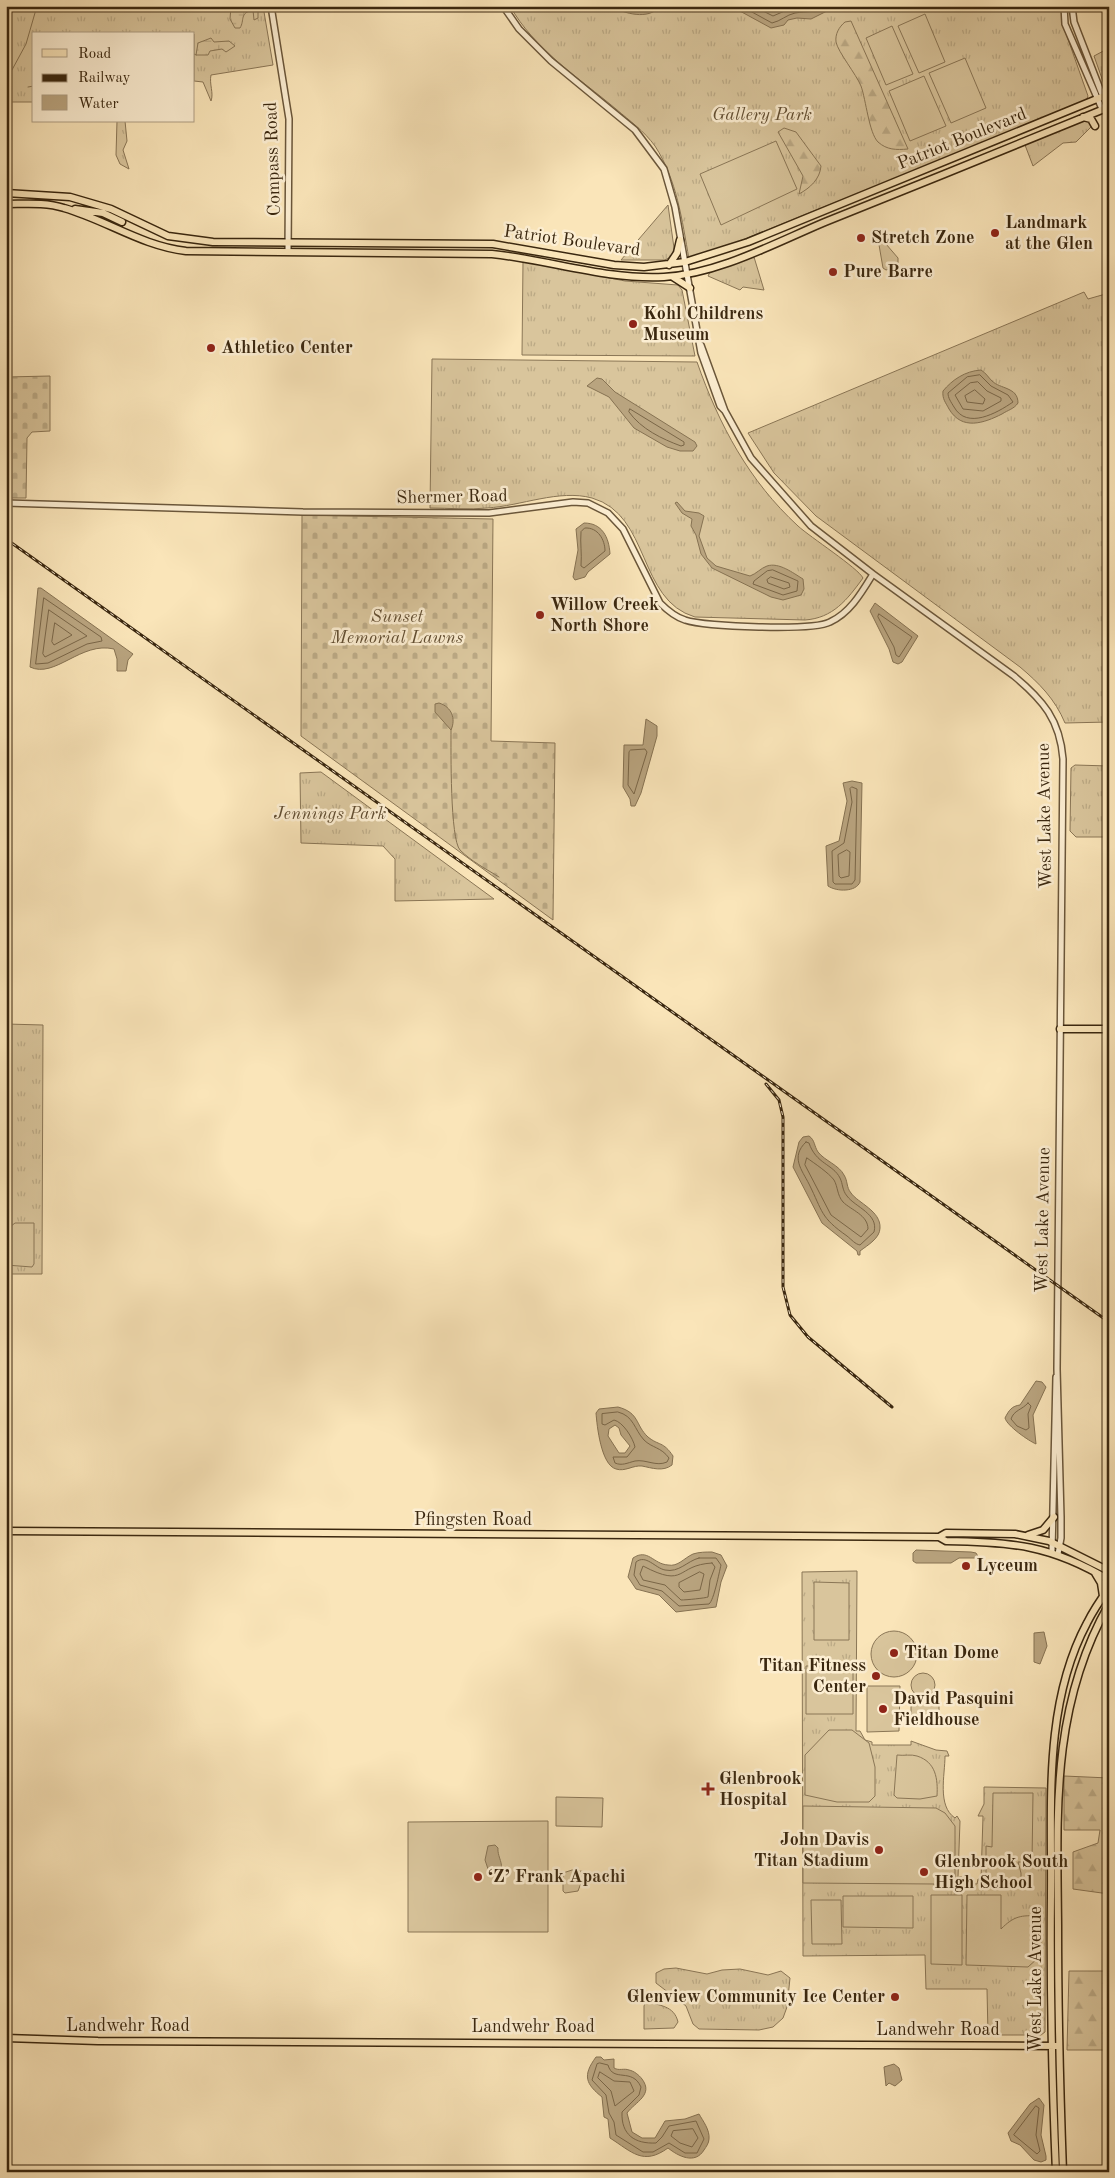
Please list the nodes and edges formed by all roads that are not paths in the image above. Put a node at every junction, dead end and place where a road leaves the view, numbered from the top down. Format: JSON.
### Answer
{"nodes":[{"id":1,"x":271,"y":6,"type":"edge"},
{"id":2,"x":502,"y":6,"type":"edge"},
{"id":3,"x":1064,"y":6,"type":"edge"},
{"id":4,"x":1072,"y":6,"type":"edge"},
{"id":5,"x":1103,"y":96,"type":"edge"},
{"id":6,"x":1106,"y":108,"type":"edge"},
{"id":7,"x":1084,"y":117,"type":"junction"},
{"id":8,"x":1095,"y":126,"type":"dead end"},
{"id":9,"x":6,"y":193,"type":"edge"},
{"id":10,"x":6,"y":204,"type":"edge"},
{"id":11,"x":64,"y":208,"type":"junction"},
{"id":12,"x":124,"y":219,"type":"junction"},
{"id":13,"x":125,"y":232,"type":"junction"},
{"id":14,"x":680,"y":240,"type":"junction"},
{"id":15,"x":288,"y":242,"type":"junction"},
{"id":16,"x":288,"y":252,"type":"junction"},
{"id":17,"x":685,"y":262,"type":"junction"},
{"id":18,"x":669,"y":265,"type":"junction"},
{"id":19,"x":687,"y":275,"type":"junction"},
{"id":20,"x":672,"y":276,"type":"junction"},
{"id":21,"x":690,"y":288,"type":"junction"},
{"id":22,"x":6,"y":503,"type":"edge"},
{"id":23,"x":872,"y":574,"type":"junction"},
{"id":24,"x":1060,"y":1028,"type":"junction"},
{"id":25,"x":1109,"y":1029,"type":"edge"},
{"id":26,"x":1057,"y":1369,"type":"junction"},
{"id":27,"x":1054,"y":1517,"type":"junction"},
{"id":28,"x":6,"y":1531,"type":"edge"},
{"id":29,"x":1025,"y":1536,"type":"junction"},
{"id":30,"x":939,"y":1537,"type":"junction"},
{"id":31,"x":1056,"y":1544,"type":"junction"},
{"id":32,"x":1055,"y":1553,"type":"junction"},
{"id":33,"x":1092,"y":1561,"type":"junction"},
{"id":34,"x":1109,"y":1564,"type":"edge"},
{"id":35,"x":1090,"y":1569,"type":"junction"},
{"id":36,"x":1109,"y":1570,"type":"edge"},
{"id":37,"x":1109,"y":1580,"type":"edge"},
{"id":38,"x":1109,"y":1588,"type":"edge"},
{"id":39,"x":1103,"y":1597,"type":"junction"},
{"id":40,"x":1109,"y":1604,"type":"edge"},
{"id":41,"x":6,"y":2038,"type":"edge"},
{"id":42,"x":1051,"y":2046,"type":"junction"},
{"id":43,"x":1059,"y":2046,"type":"junction"},
{"id":44,"x":1056,"y":2172,"type":"edge"},
{"id":45,"x":1063,"y":2172,"type":"edge"}],
"edges":[{"from":1,"to":15,"type":"street","name":"Compass Road"},
{"from":2,"to":14,"type":"street","name":"West Lake Avenue"},
{"from":3,"to":5,"type":"street"},
{"from":4,"to":5,"type":"street"},
{"from":5,"to":6,"type":"street"},
{"from":5,"to":17,"type":"main road","name":"Patriot Boulevard"},
{"from":6,"to":7,"type":"main road","name":"Patriot Boulevard"},
{"from":7,"to":8,"type":"main road"},
{"from":7,"to":19,"type":"main road","name":"Patriot Boulevard"},
{"from":9,"to":12,"type":"main road","name":"Patriot Boulevard"},
{"from":10,"to":11,"type":"main road","name":"Patriot Boulevard"},
{"from":11,"to":12,"type":"main road"},
{"from":11,"to":13,"type":"main road","name":"Patriot Boulevard"},
{"from":12,"to":13,"type":"main road"},
{"from":12,"to":15,"type":"main road","name":"Patriot Boulevard"},
{"from":13,"to":16,"type":"main road","name":"Patriot Boulevard"},
{"from":14,"to":17,"type":"street","name":"West Lake Avenue"},
{"from":14,"to":18,"type":"main road"},
{"from":15,"to":16,"type":"street","name":"Compass Road"},
{"from":15,"to":18,"type":"main road","name":"Patriot Boulevard"},
{"from":16,"to":20,"type":"main road","name":"Patriot Boulevard"},
{"from":17,"to":18,"type":"main road","name":"Patriot Boulevard"},
{"from":17,"to":19,"type":"street","name":"West Lake Avenue"},
{"from":19,"to":20,"type":"main road","name":"Patriot Boulevard"},
{"from":19,"to":21,"type":"street","name":"West Lake Avenue"},
{"from":20,"to":21,"type":"main road"},
{"from":21,"to":23,"type":"street","name":"West Lake Avenue"},
{"from":22,"to":23,"type":"street","name":"Shermer Road"},
{"from":23,"to":24,"type":"street","name":"West Lake Avenue"},
{"from":24,"to":25,"type":"main road"},
{"from":24,"to":26,"type":"street","name":"West Lake Avenue"},
{"from":26,"to":27,"type":"street","name":"West Lake Avenue"},
{"from":26,"to":31,"type":"street","name":"West Lake Avenue"},
{"from":27,"to":29,"type":"main road"},
{"from":27,"to":31,"type":"street","name":"West Lake Avenue"},
{"from":28,"to":30,"type":"main road","name":"Pfingsten Road"},
{"from":29,"to":30,"type":"main road","name":"Pfingsten Road"},
{"from":29,"to":31,"type":"main road","name":"Pfingsten Road"},
{"from":30,"to":32,"type":"main road","name":"Pfingsten Road"},
{"from":31,"to":32,"type":"street","name":"West Lake Avenue"},
{"from":31,"to":33,"type":"main road","name":"Pfingsten Road"},
{"from":32,"to":35,"type":"main road","name":"Pfingsten Road"},
{"from":33,"to":34,"type":"main road"},
{"from":33,"to":36,"type":"main road","name":"Pfingsten Road"},
{"from":35,"to":37,"type":"main road","name":"Pfingsten Road"},
{"from":35,"to":39,"type":"main road"},
{"from":38,"to":39,"type":"main road","name":"West Lake Avenue"},
{"from":39,"to":42,"type":"main road","name":"West Lake Avenue"},
{"from":40,"to":43,"type":"main road","name":"West Lake Avenue"},
{"from":41,"to":42,"type":"main road","name":"Landwehr Road"},
{"from":42,"to":43,"type":"main road","name":"Landwehr Road"},
{"from":42,"to":44,"type":"main road","name":"West Lake Avenue"},
{"from":43,"to":45,"type":"main road","name":"West Lake Avenue"}]}
